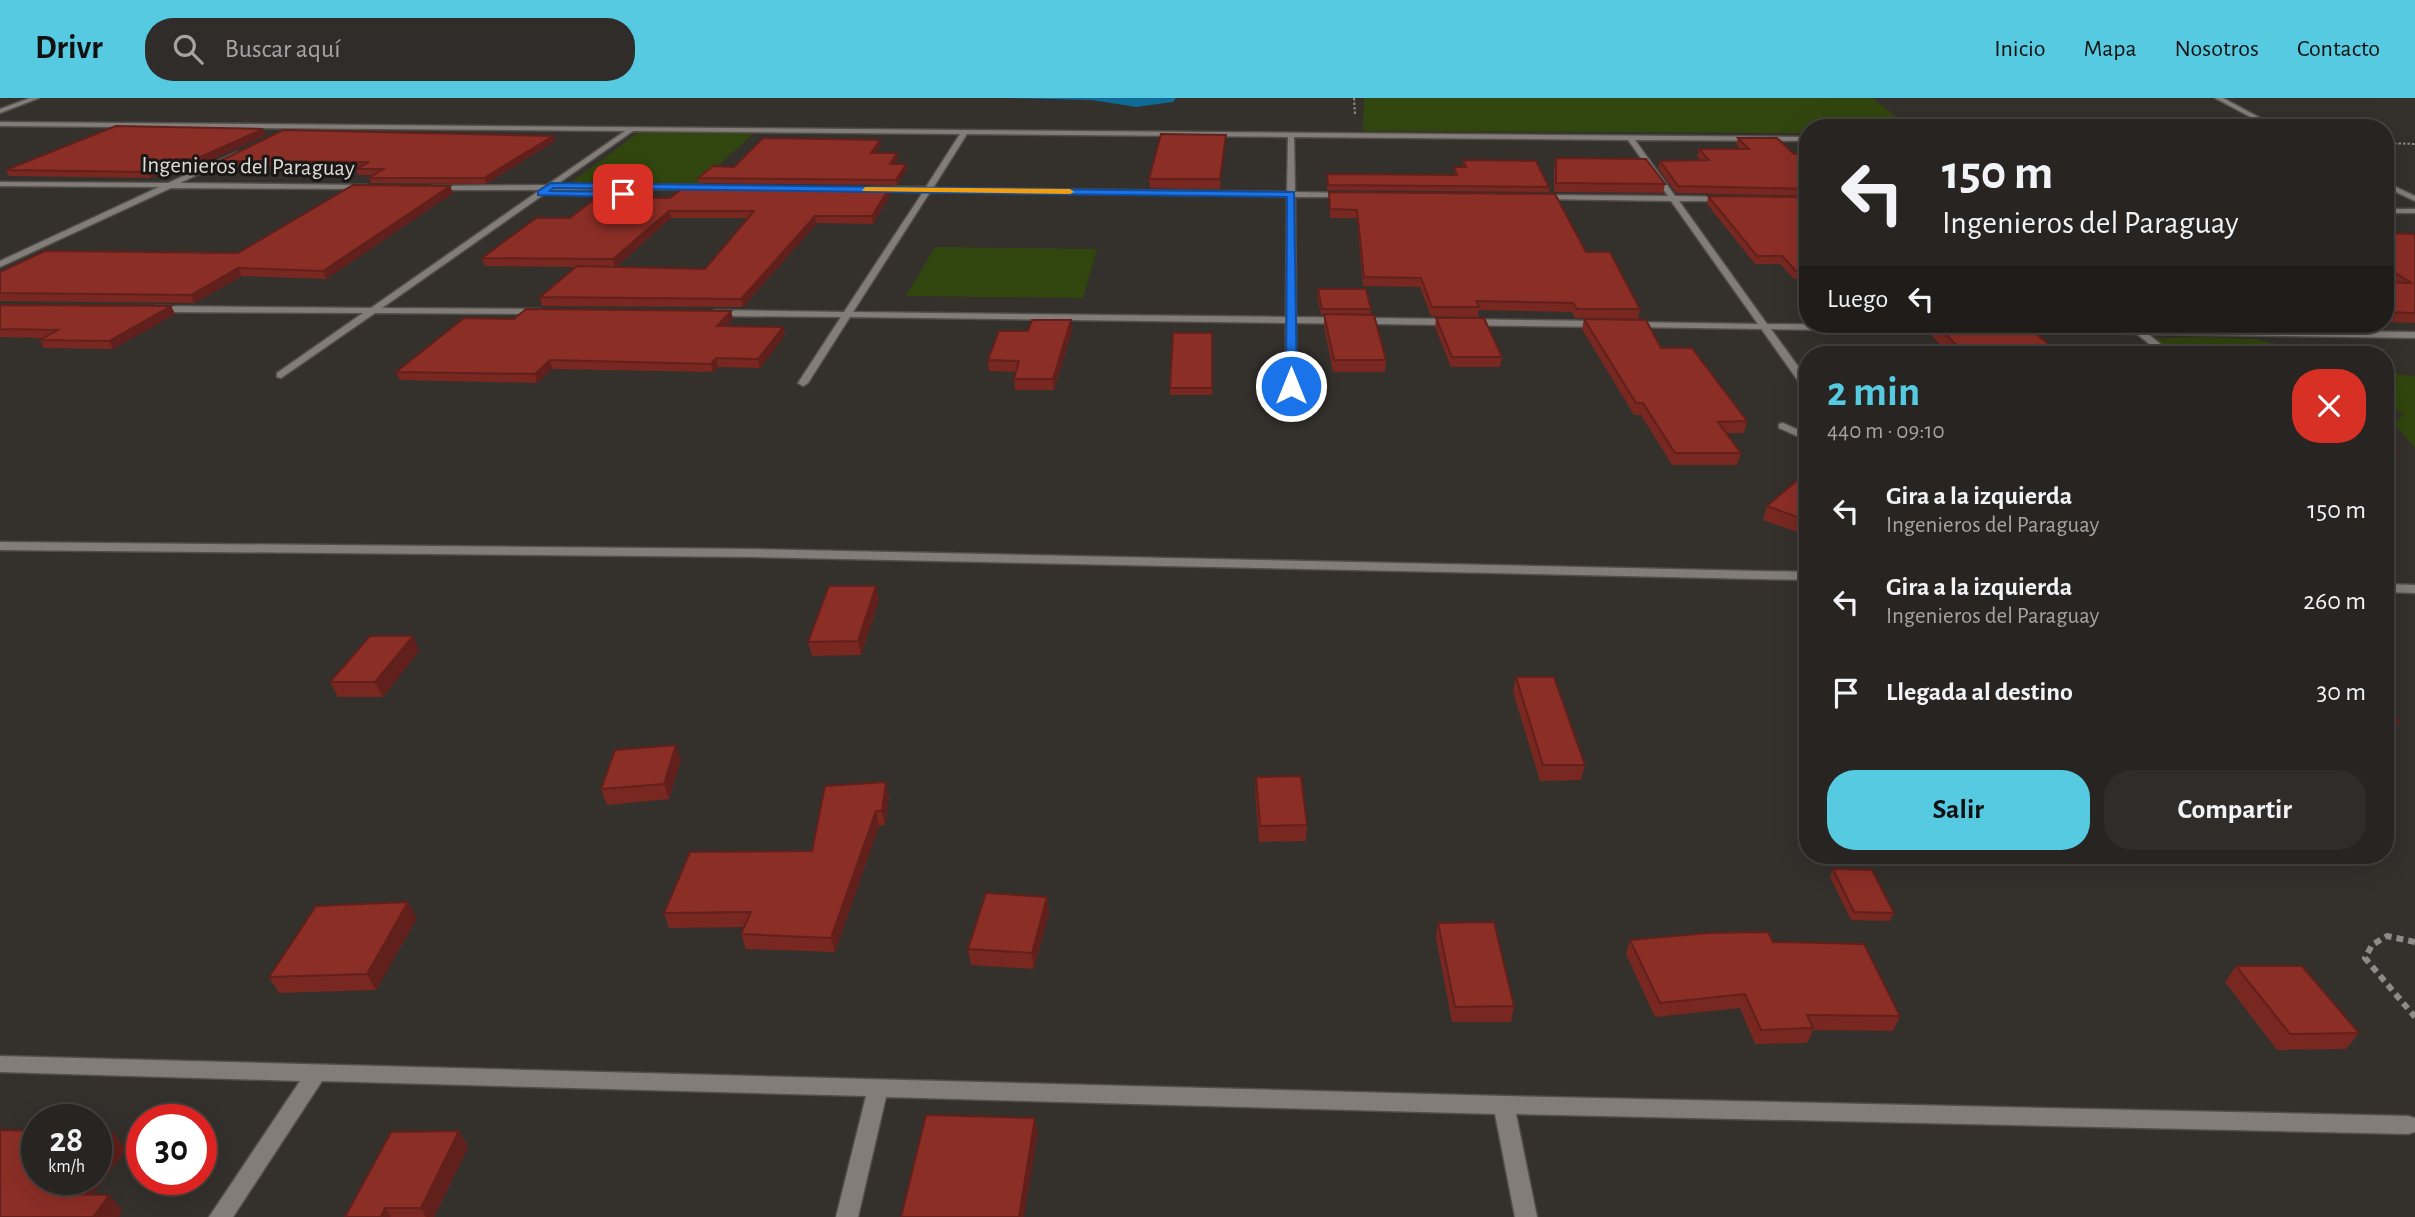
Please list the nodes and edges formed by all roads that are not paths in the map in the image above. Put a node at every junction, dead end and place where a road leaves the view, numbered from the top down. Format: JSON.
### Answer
{"nodes":[{"id":1,"x":36,"y":98,"type":"edge"},
{"id":2,"x":2218,"y":98,"type":"edge"},
{"id":3,"x":0,"y":111,"type":"edge"},
{"id":4,"x":2259,"y":119,"type":"edge"},
{"id":5,"x":0,"y":124,"type":"edge"},
{"id":6,"x":296,"y":126,"type":"junction"},
{"id":7,"x":632,"y":129,"type":"junction"},
{"id":8,"x":965,"y":132,"type":"junction"},
{"id":9,"x":1291,"y":135,"type":"junction"},
{"id":10,"x":273,"y":137,"type":"edge"},
{"id":11,"x":1630,"y":138,"type":"junction"},
{"id":12,"x":1799,"y":139,"type":"edge"},
{"id":13,"x":250,"y":148,"type":"edge"},
{"id":14,"x":0,"y":184,"type":"edge"},
{"id":15,"x":169,"y":186,"type":"junction"},
{"id":16,"x":551,"y":186,"type":"junction"},
{"id":17,"x":373,"y":187,"type":"edge"},
{"id":18,"x":427,"y":188,"type":"edge"},
{"id":19,"x":2394,"y":188,"type":"edge"},
{"id":20,"x":495,"y":189,"type":"junction"},
{"id":21,"x":858,"y":189,"type":"edge"},
{"id":22,"x":541,"y":193,"type":"junction"},
{"id":23,"x":925,"y":194,"type":"junction"},
{"id":24,"x":868,"y":197,"type":"edge"},
{"id":25,"x":1523,"y":197,"type":"edge"},
{"id":26,"x":1291,"y":198,"type":"junction"},
{"id":27,"x":1360,"y":199,"type":"edge"},
{"id":28,"x":1674,"y":199,"type":"junction"},
{"id":29,"x":2415,"y":199,"type":"edge"},
{"id":30,"x":1741,"y":200,"type":"edge"},
{"id":31,"x":1541,"y":205,"type":"edge"},
{"id":32,"x":1680,"y":207,"type":"junction"},
{"id":33,"x":1731,"y":208,"type":"edge"},
{"id":34,"x":2394,"y":211,"type":"edge"},
{"id":35,"x":2415,"y":211,"type":"edge"},
{"id":36,"x":0,"y":264,"type":"edge"},
{"id":37,"x":138,"y":309,"type":"edge"},
{"id":38,"x":374,"y":310,"type":"junction"},
{"id":39,"x":555,"y":312,"type":"edge"},
{"id":40,"x":708,"y":313,"type":"edge"},
{"id":41,"x":847,"y":314,"type":"junction"},
{"id":42,"x":1291,"y":320,"type":"junction"},
{"id":43,"x":1612,"y":325,"type":"edge"},
{"id":44,"x":1626,"y":325,"type":"edge"},
{"id":45,"x":1765,"y":327,"type":"junction"},
{"id":46,"x":1799,"y":327,"type":"edge"},
{"id":47,"x":2147,"y":333,"type":"edge"},
{"id":48,"x":2324,"y":333,"type":"edge"},
{"id":49,"x":2415,"y":335,"type":"edge"},
{"id":50,"x":2160,"y":346,"type":"edge"},
{"id":51,"x":1799,"y":375,"type":"edge"},
{"id":52,"x":281,"y":376,"type":"dead end"},
{"id":53,"x":803,"y":383,"type":"dead end"},
{"id":54,"x":1291,"y":386,"type":"dead end"},
{"id":55,"x":1783,"y":426,"type":"dead end"},
{"id":56,"x":1799,"y":434,"type":"edge"},
{"id":57,"x":0,"y":546,"type":"edge"},
{"id":58,"x":1799,"y":576,"type":"edge"},
{"id":59,"x":2394,"y":588,"type":"edge"},
{"id":60,"x":2415,"y":589,"type":"edge"},
{"id":61,"x":0,"y":1064,"type":"edge"},
{"id":62,"x":316,"y":1073,"type":"junction"},
{"id":63,"x":878,"y":1088,"type":"junction"},
{"id":64,"x":1504,"y":1105,"type":"junction"},
{"id":65,"x":2408,"y":1125,"type":"dead end"},
{"id":66,"x":220,"y":1217,"type":"edge"},
{"id":67,"x":847,"y":1217,"type":"edge"},
{"id":68,"x":1526,"y":1217,"type":"edge"}],
"edges":[{"from":1,"to":3,"type":"street"},
{"from":2,"to":4,"type":"street"},
{"from":5,"to":6,"type":"street"},
{"from":6,"to":7,"type":"street"},
{"from":6,"to":10,"type":"street"},
{"from":7,"to":8,"type":"street"},
{"from":7,"to":16,"type":"street"},
{"from":8,"to":9,"type":"street"},
{"from":8,"to":23,"type":"street"},
{"from":9,"to":11,"type":"street"},
{"from":9,"to":26,"type":"street"},
{"from":11,"to":12,"type":"street"},
{"from":11,"to":28,"type":"street"},
{"from":13,"to":15,"type":"street"},
{"from":14,"to":15,"type":"street","name":"Ingenieros del Paraguay"},
{"from":15,"to":17,"type":"street","name":"Ingenieros del Paraguay"},
{"from":15,"to":36,"type":"street"},
{"from":16,"to":20,"type":"street"},
{"from":16,"to":22,"type":"street"},
{"from":16,"to":22,"type":"street"},
{"from":18,"to":20,"type":"street"},
{"from":19,"to":29,"type":"street"},
{"from":20,"to":22,"type":"street"},
{"from":21,"to":23,"type":"street"},
{"from":22,"to":38,"type":"street"},
{"from":23,"to":24,"type":"street"},
{"from":23,"to":26,"type":"street"},
{"from":23,"to":41,"type":"street"},
{"from":25,"to":28,"type":"street"},
{"from":26,"to":27,"type":"street"},
{"from":26,"to":42,"type":"street"},
{"from":28,"to":30,"type":"street"},
{"from":28,"to":32,"type":"street"},
{"from":31,"to":32,"type":"street"},
{"from":32,"to":33,"type":"street"},
{"from":32,"to":45,"type":"street"},
{"from":34,"to":35,"type":"street"},
{"from":37,"to":38,"type":"street"},
{"from":38,"to":39,"type":"street"},
{"from":38,"to":52,"type":"street"},
{"from":40,"to":41,"type":"street"},
{"from":41,"to":42,"type":"street"},
{"from":41,"to":53,"type":"street"},
{"from":42,"to":43,"type":"street"},
{"from":42,"to":54,"type":"street"},
{"from":44,"to":45,"type":"street"},
{"from":45,"to":46,"type":"street"},
{"from":45,"to":51,"type":"street"},
{"from":47,"to":50,"type":"street"},
{"from":48,"to":49,"type":"street"},
{"from":55,"to":56,"type":"street"},
{"from":57,"to":58,"type":"street"},
{"from":59,"to":60,"type":"street"},
{"from":61,"to":62,"type":"street"},
{"from":62,"to":63,"type":"street"},
{"from":62,"to":66,"type":"street"},
{"from":63,"to":64,"type":"street"},
{"from":63,"to":67,"type":"street"},
{"from":64,"to":65,"type":"street"},
{"from":64,"to":68,"type":"street"}]}
